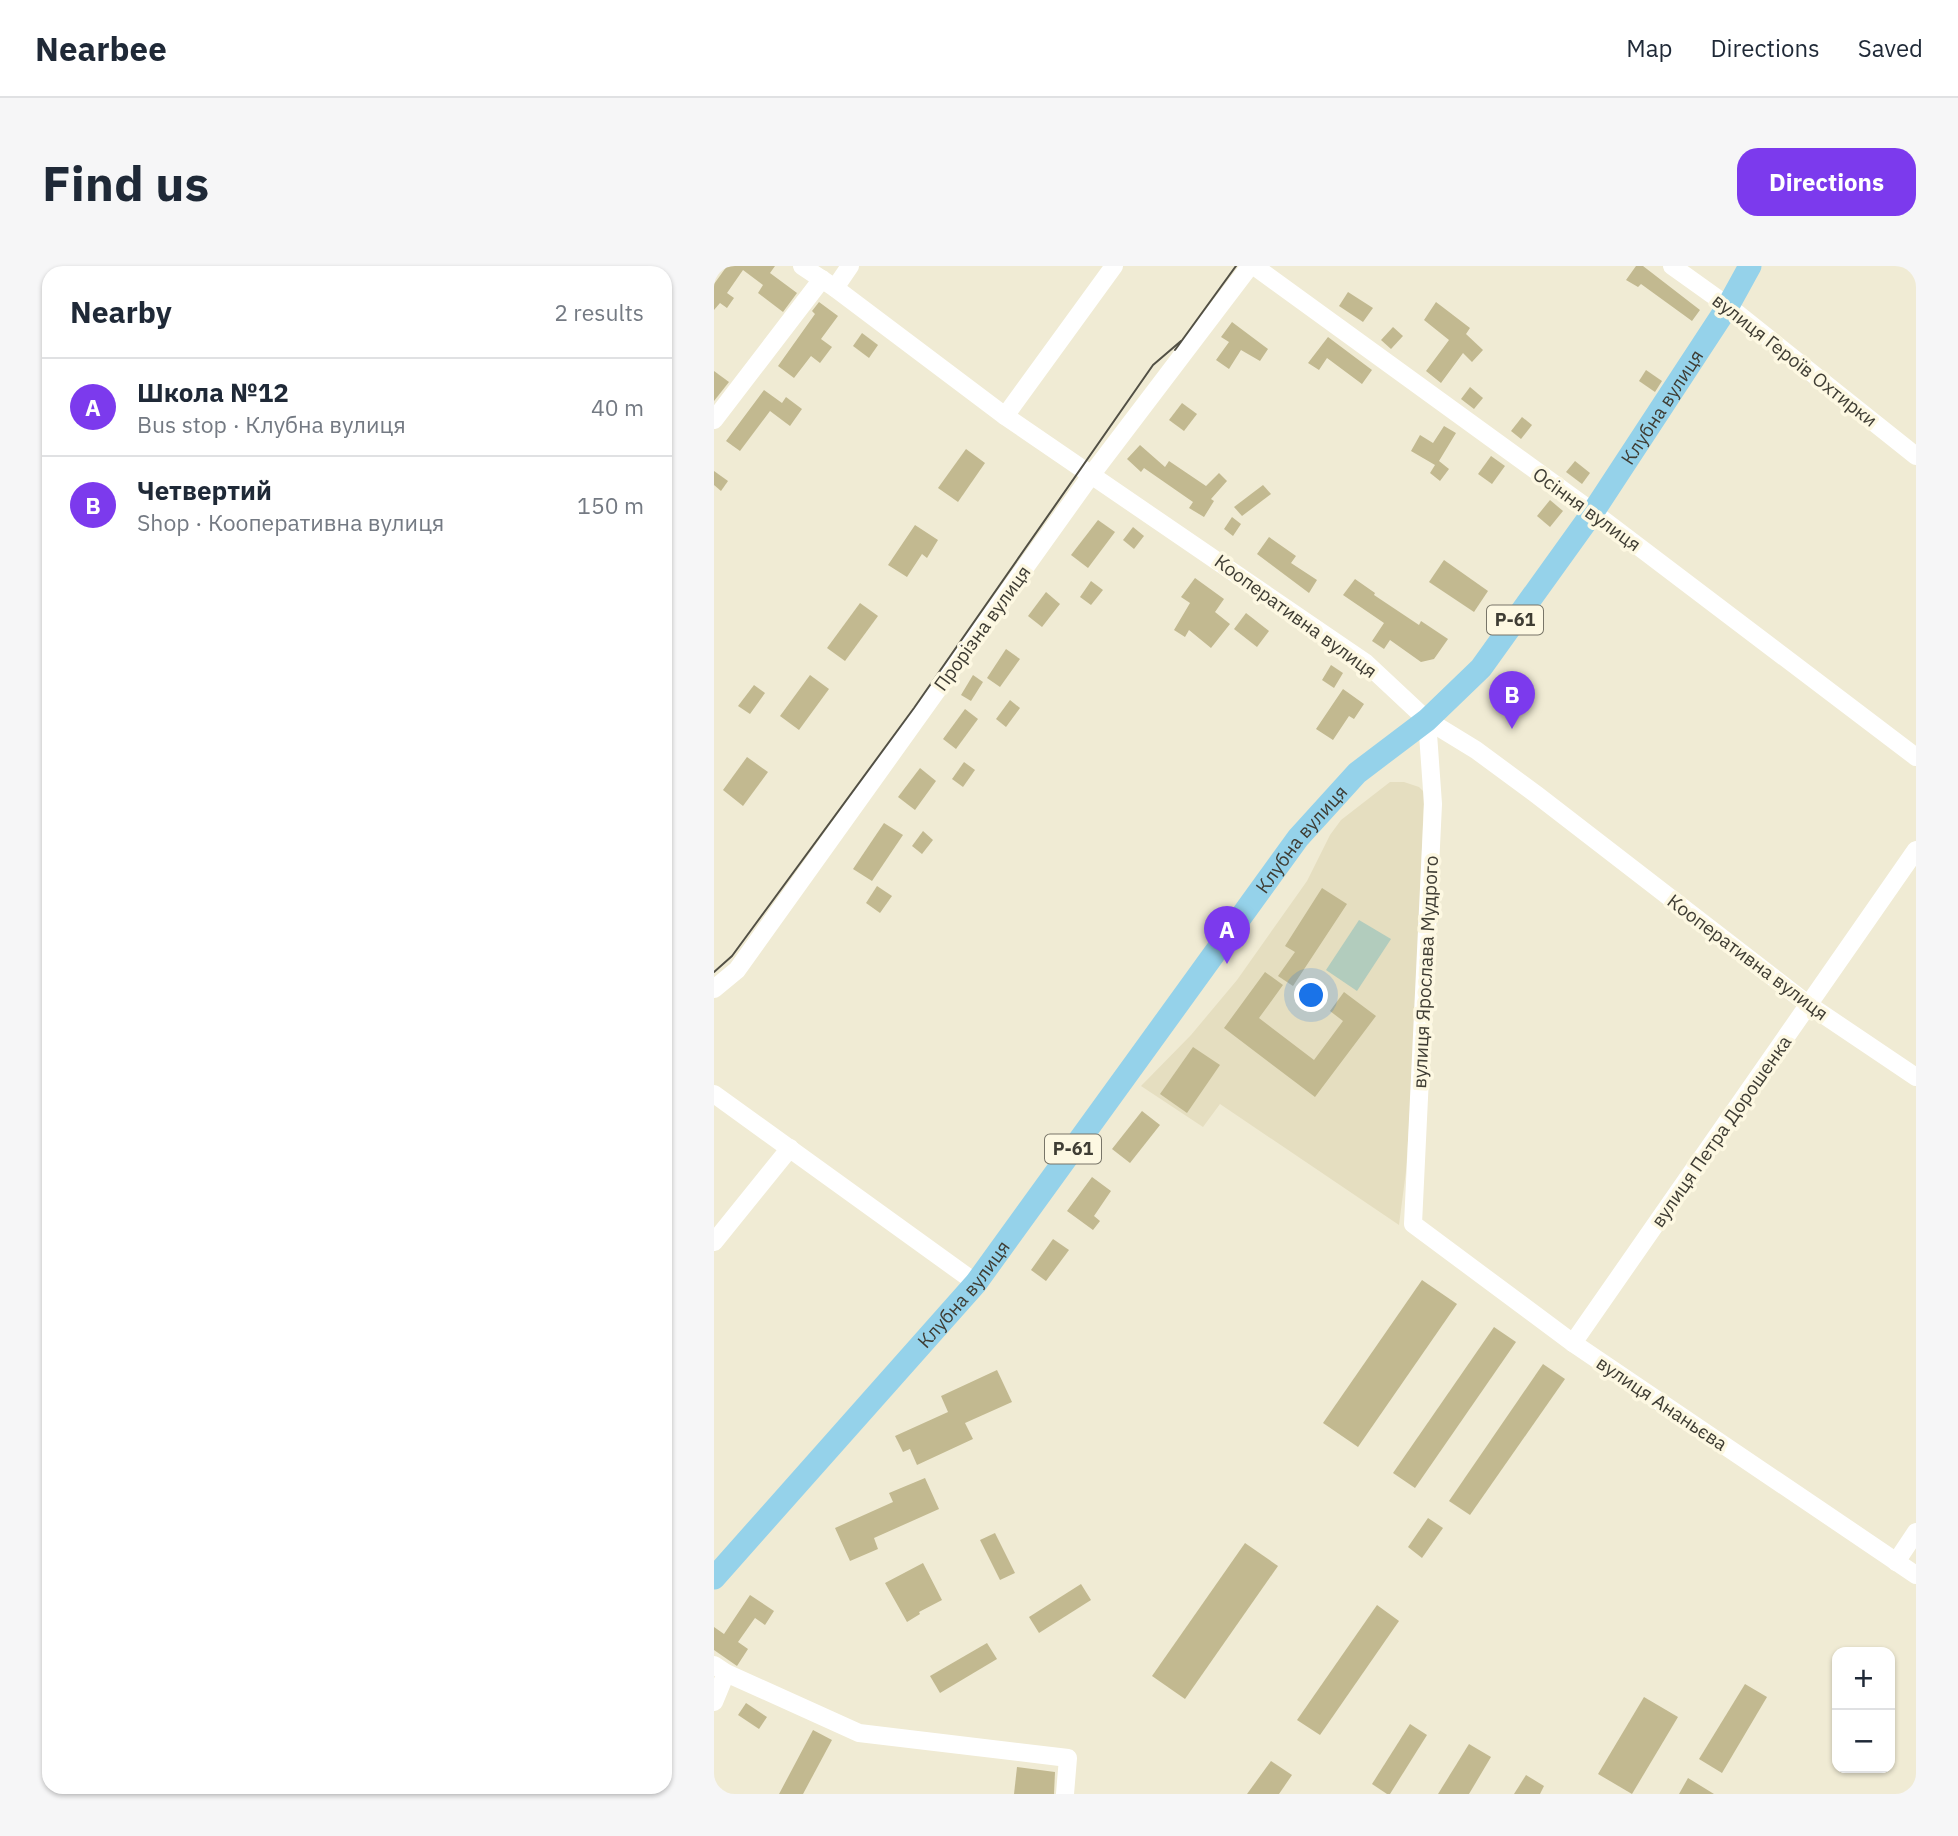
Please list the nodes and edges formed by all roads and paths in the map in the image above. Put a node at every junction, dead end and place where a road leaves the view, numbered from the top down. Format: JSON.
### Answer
{"nodes":[{"id":1,"x":802,"y":266,"type":"edge"},
{"id":2,"x":850,"y":266,"type":"edge"},
{"id":3,"x":1114,"y":266,"type":"edge"},
{"id":4,"x":1252,"y":266,"type":"edge"},
{"id":5,"x":1672,"y":266,"type":"edge"},
{"id":6,"x":1750,"y":266,"type":"edge"},
{"id":7,"x":829,"y":284,"type":"junction"},
{"id":8,"x":1728,"y":306,"type":"junction"},
{"id":9,"x":1005,"y":416,"type":"junction"},
{"id":10,"x":714,"y":420,"type":"edge"},
{"id":11,"x":1916,"y":456,"type":"edge"},
{"id":12,"x":1092,"y":474,"type":"junction"},
{"id":13,"x":1593,"y":512,"type":"junction"},
{"id":14,"x":1427,"y":720,"type":"junction"},
{"id":15,"x":1916,"y":757,"type":"edge"},
{"id":16,"x":1916,"y":850,"type":"edge"},
{"id":17,"x":714,"y":989,"type":"edge"},
{"id":18,"x":1809,"y":1005,"type":"junction"},
{"id":19,"x":1916,"y":1077,"type":"edge"},
{"id":20,"x":714,"y":1094,"type":"edge"},
{"id":21,"x":790,"y":1149,"type":"junction"},
{"id":22,"x":1413,"y":1224,"type":"joint"},
{"id":23,"x":714,"y":1242,"type":"edge"},
{"id":24,"x":976,"y":1283,"type":"junction"},
{"id":25,"x":1573,"y":1343,"type":"junction"},
{"id":26,"x":1916,"y":1532,"type":"edge"},
{"id":27,"x":1896,"y":1562,"type":"junction"},
{"id":28,"x":1916,"y":1575,"type":"edge"},
{"id":29,"x":714,"y":1578,"type":"edge"},
{"id":30,"x":720,"y":1669,"type":"edge"},
{"id":31,"x":714,"y":1702,"type":"edge"},
{"id":32,"x":1065,"y":1794,"type":"edge"}],
"edges":[{"from":1,"to":7,"type":"street","name":"Кооперативна вулиця"},
{"from":2,"to":7,"type":"street"},
{"from":3,"to":9,"type":"street"},
{"from":4,"to":12,"type":"street","name":"Прорізна вулиця"},
{"from":4,"to":13,"type":"street","name":"Осіння вулиця"},
{"from":5,"to":8,"type":"street","name":"вулиця Героїв Охтирки"},
{"from":6,"to":8,"type":"main road","name":"Клубна вулиця","number":"Р-61"},
{"from":7,"to":9,"type":"street","name":"Кооперативна вулиця"},
{"from":7,"to":10,"type":"street"},
{"from":8,"to":11,"type":"street","name":"вулиця Героїв Охтирки"},
{"from":8,"to":13,"type":"main road","name":"Клубна вулиця","number":"Р-61"},
{"from":9,"to":12,"type":"street","name":"Кооперативна вулиця"},
{"from":12,"to":14,"type":"street","name":"Кооперативна вулиця"},
{"from":12,"to":17,"type":"street","name":"Прорізна вулиця"},
{"from":13,"to":14,"type":"main road","name":"Клубна вулиця","number":"Р-61"},
{"from":13,"to":15,"type":"street","name":"Осіння вулиця"},
{"from":14,"to":18,"type":"street","name":"Кооперативна вулиця"},
{"from":14,"to":22,"type":"street","name":"вулиця Ярослава Мудрого"},
{"from":14,"to":24,"type":"main road","name":"Клубна вулиця","number":"Р-61"},
{"from":16,"to":18,"type":"street","name":"вулиця Петра Дорошенка"},
{"from":18,"to":19,"type":"street","name":"Кооперативна вулиця"},
{"from":18,"to":25,"type":"street","name":"вулиця Петра Дорошенка"},
{"from":20,"to":21,"type":"street"},
{"from":21,"to":23,"type":"street"},
{"from":21,"to":24,"type":"street"},
{"from":22,"to":25,"type":"street","name":"вулиця Ананьєва"},
{"from":24,"to":29,"type":"main road","name":"Клубна вулиця","number":"Р-61"},
{"from":25,"to":27,"type":"street","name":"вулиця Ананьєва"},
{"from":26,"to":27,"type":"street"},
{"from":27,"to":28,"type":"street","name":"вулиця Ананьєва"},
{"from":30,"to":31,"type":"street"},
{"from":30,"to":32,"type":"street"}]}
